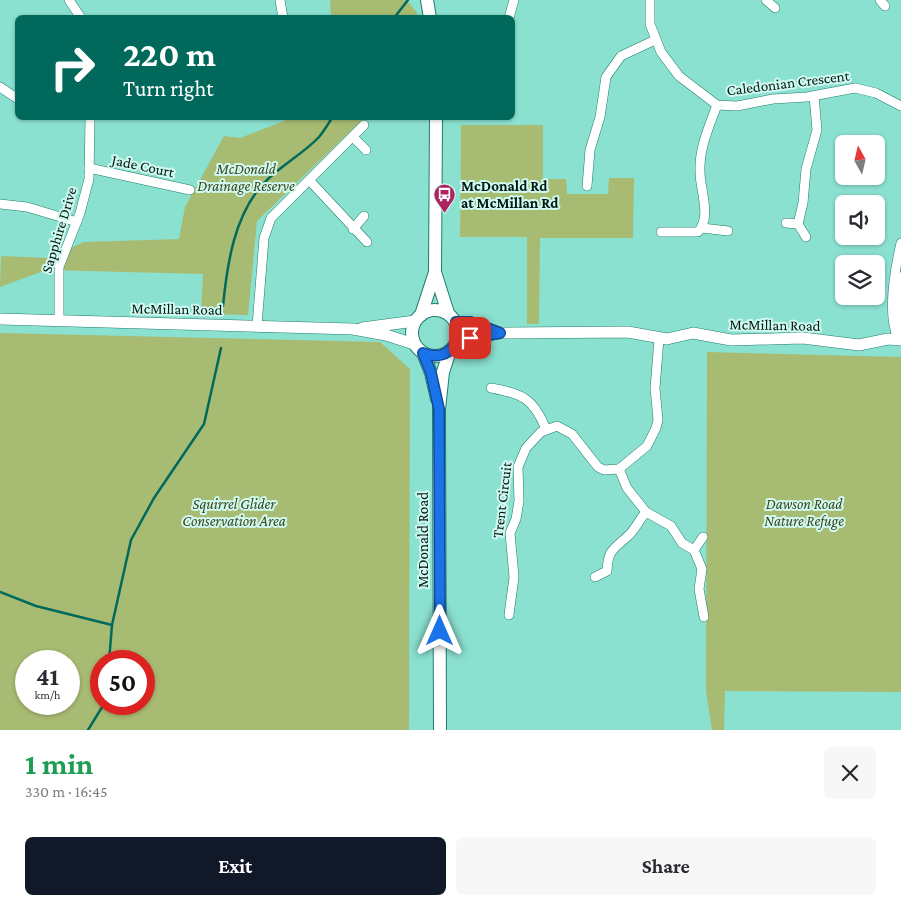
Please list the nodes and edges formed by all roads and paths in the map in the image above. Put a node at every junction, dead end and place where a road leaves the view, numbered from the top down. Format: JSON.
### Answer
{"nodes":[{"id":1,"x":68,"y":0,"type":"edge"},
{"id":2,"x":280,"y":0,"type":"edge"},
{"id":3,"x":514,"y":0,"type":"edge"},
{"id":4,"x":650,"y":0,"type":"edge"},
{"id":5,"x":766,"y":0,"type":"edge"},
{"id":6,"x":427,"y":2,"type":"edge"},
{"id":7,"x":775,"y":8,"type":"dead end"},
{"id":8,"x":79,"y":15,"type":"edge"},
{"id":9,"x":282,"y":15,"type":"edge"},
{"id":10,"x":429,"y":15,"type":"edge"},
{"id":11,"x":510,"y":15,"type":"edge"},
{"id":12,"x":655,"y":40,"type":"junction"},
{"id":13,"x":0,"y":87,"type":"edge"},
{"id":14,"x":814,"y":96,"type":"junction"},
{"id":15,"x":15,"y":97,"type":"edge"},
{"id":16,"x":717,"y":104,"type":"junction"},
{"id":17,"x":901,"y":106,"type":"edge"},
{"id":18,"x":90,"y":120,"type":"edge"},
{"id":19,"x":436,"y":120,"type":"edge"},
{"id":20,"x":364,"y":125,"type":"dead end"},
{"id":21,"x":353,"y":137,"type":"junction"},
{"id":22,"x":366,"y":150,"type":"dead end"},
{"id":23,"x":89,"y":168,"type":"junction"},
{"id":24,"x":310,"y":181,"type":"junction"},
{"id":25,"x":587,"y":186,"type":"dead end"},
{"id":26,"x":190,"y":190,"type":"dead end"},
{"id":27,"x":0,"y":204,"type":"edge"},
{"id":28,"x":364,"y":216,"type":"dead end"},
{"id":29,"x":77,"y":222,"type":"junction"},
{"id":30,"x":786,"y":222,"type":"dead end"},
{"id":31,"x":798,"y":224,"type":"junction"},
{"id":32,"x":702,"y":228,"type":"junction"},
{"id":33,"x":353,"y":229,"type":"junction"},
{"id":34,"x":728,"y":231,"type":"dead end"},
{"id":35,"x":661,"y":232,"type":"dead end"},
{"id":36,"x":806,"y":237,"type":"dead end"},
{"id":37,"x":366,"y":242,"type":"dead end"},
{"id":38,"x":901,"y":243,"type":"edge"},
{"id":39,"x":435,"y":272,"type":"junction"},
{"id":40,"x":418,"y":318,"type":"junction"},
{"id":41,"x":452,"y":318,"type":"junction"},
{"id":42,"x":0,"y":319,"type":"edge"},
{"id":43,"x":59,"y":321,"type":"junction"},
{"id":44,"x":257,"y":326,"type":"junction"},
{"id":45,"x":353,"y":329,"type":"junction"},
{"id":46,"x":500,"y":333,"type":"junction"},
{"id":47,"x":659,"y":339,"type":"junction"},
{"id":48,"x":899,"y":339,"type":"edge"},
{"id":49,"x":452,"y":348,"type":"junction"},
{"id":50,"x":418,"y":349,"type":"junction"},
{"id":51,"x":496,"y":392,"type":"dead end"},
{"id":52,"x":439,"y":409,"type":"junction"},
{"id":53,"x":546,"y":429,"type":"junction"},
{"id":54,"x":619,"y":469,"type":"junction"},
{"id":55,"x":646,"y":512,"type":"junction"},
{"id":56,"x":703,"y":537,"type":"dead end"},
{"id":57,"x":694,"y":550,"type":"junction"},
{"id":58,"x":607,"y":571,"type":"junction"},
{"id":59,"x":595,"y":577,"type":"dead end"},
{"id":60,"x":616,"y":577,"type":"dead end"},
{"id":61,"x":509,"y":615,"type":"dead end"},
{"id":62,"x":704,"y":616,"type":"dead end"},
{"id":63,"x":440,"y":730,"type":"edge"}],
"edges":[{"from":1,"to":8,"type":"street"},
{"from":2,"to":9,"type":"street"},
{"from":3,"to":11,"type":"street"},
{"from":4,"to":12,"type":"street","name":"Caledonian Crescent"},
{"from":5,"to":7,"type":"street"},
{"from":6,"to":10,"type":"main road"},
{"from":12,"to":16,"type":"street","name":"Caledonian Crescent"},
{"from":12,"to":25,"type":"street"},
{"from":13,"to":15,"type":"street"},
{"from":14,"to":16,"type":"street","name":"Caledonian Crescent"},
{"from":14,"to":17,"type":"street","name":"Caledonian Crescent"},
{"from":14,"to":31,"type":"street"},
{"from":16,"to":32,"type":"street"},
{"from":18,"to":23,"type":"street","name":"Sapphire Drive"},
{"from":19,"to":39,"type":"main road"},
{"from":20,"to":21,"type":"street"},
{"from":21,"to":22,"type":"street"},
{"from":21,"to":24,"type":"street"},
{"from":23,"to":26,"type":"street","name":"Jade Court"},
{"from":23,"to":29,"type":"street","name":"Sapphire Drive"},
{"from":24,"to":33,"type":"street"},
{"from":24,"to":44,"type":"street"},
{"from":27,"to":29,"type":"street"},
{"from":28,"to":33,"type":"street"},
{"from":29,"to":43,"type":"street","name":"Sapphire Drive"},
{"from":30,"to":31,"type":"street"},
{"from":31,"to":36,"type":"street"},
{"from":32,"to":34,"type":"street"},
{"from":32,"to":35,"type":"street"},
{"from":33,"to":37,"type":"street"},
{"from":38,"to":48,"type":"street"},
{"from":39,"to":40,"type":"main road"},
{"from":39,"to":41,"type":"main road"},
{"from":40,"to":41,"type":"main road"},
{"from":40,"to":45,"type":"street","name":"McMillan Road"},
{"from":40,"to":50,"type":"main road"},
{"from":41,"to":46,"type":"street","name":"McMillan Road"},
{"from":41,"to":49,"type":"main road"},
{"from":42,"to":43,"type":"street","name":"McMillan Road"},
{"from":43,"to":44,"type":"street","name":"McMillan Road"},
{"from":44,"to":45,"type":"street","name":"McMillan Road"},
{"from":45,"to":50,"type":"street","name":"McMillan Road"},
{"from":46,"to":47,"type":"street","name":"McMillan Road"},
{"from":46,"to":49,"type":"street","name":"McMillan Road"},
{"from":47,"to":48,"type":"street","name":"McMillan Road"},
{"from":47,"to":54,"type":"street"},
{"from":49,"to":50,"type":"main road"},
{"from":49,"to":52,"type":"main road","name":"McDonald Road"},
{"from":50,"to":52,"type":"main road","name":"McDonald Road"},
{"from":51,"to":53,"type":"street"},
{"from":52,"to":63,"type":"main road","name":"McDonald Road"},
{"from":53,"to":54,"type":"street"},
{"from":53,"to":61,"type":"street","name":"Trent Circuit"},
{"from":54,"to":55,"type":"street"},
{"from":55,"to":57,"type":"street"},
{"from":55,"to":58,"type":"street"},
{"from":56,"to":57,"type":"street"},
{"from":57,"to":62,"type":"street"},
{"from":58,"to":59,"type":"street"},
{"from":58,"to":60,"type":"street"}]}
